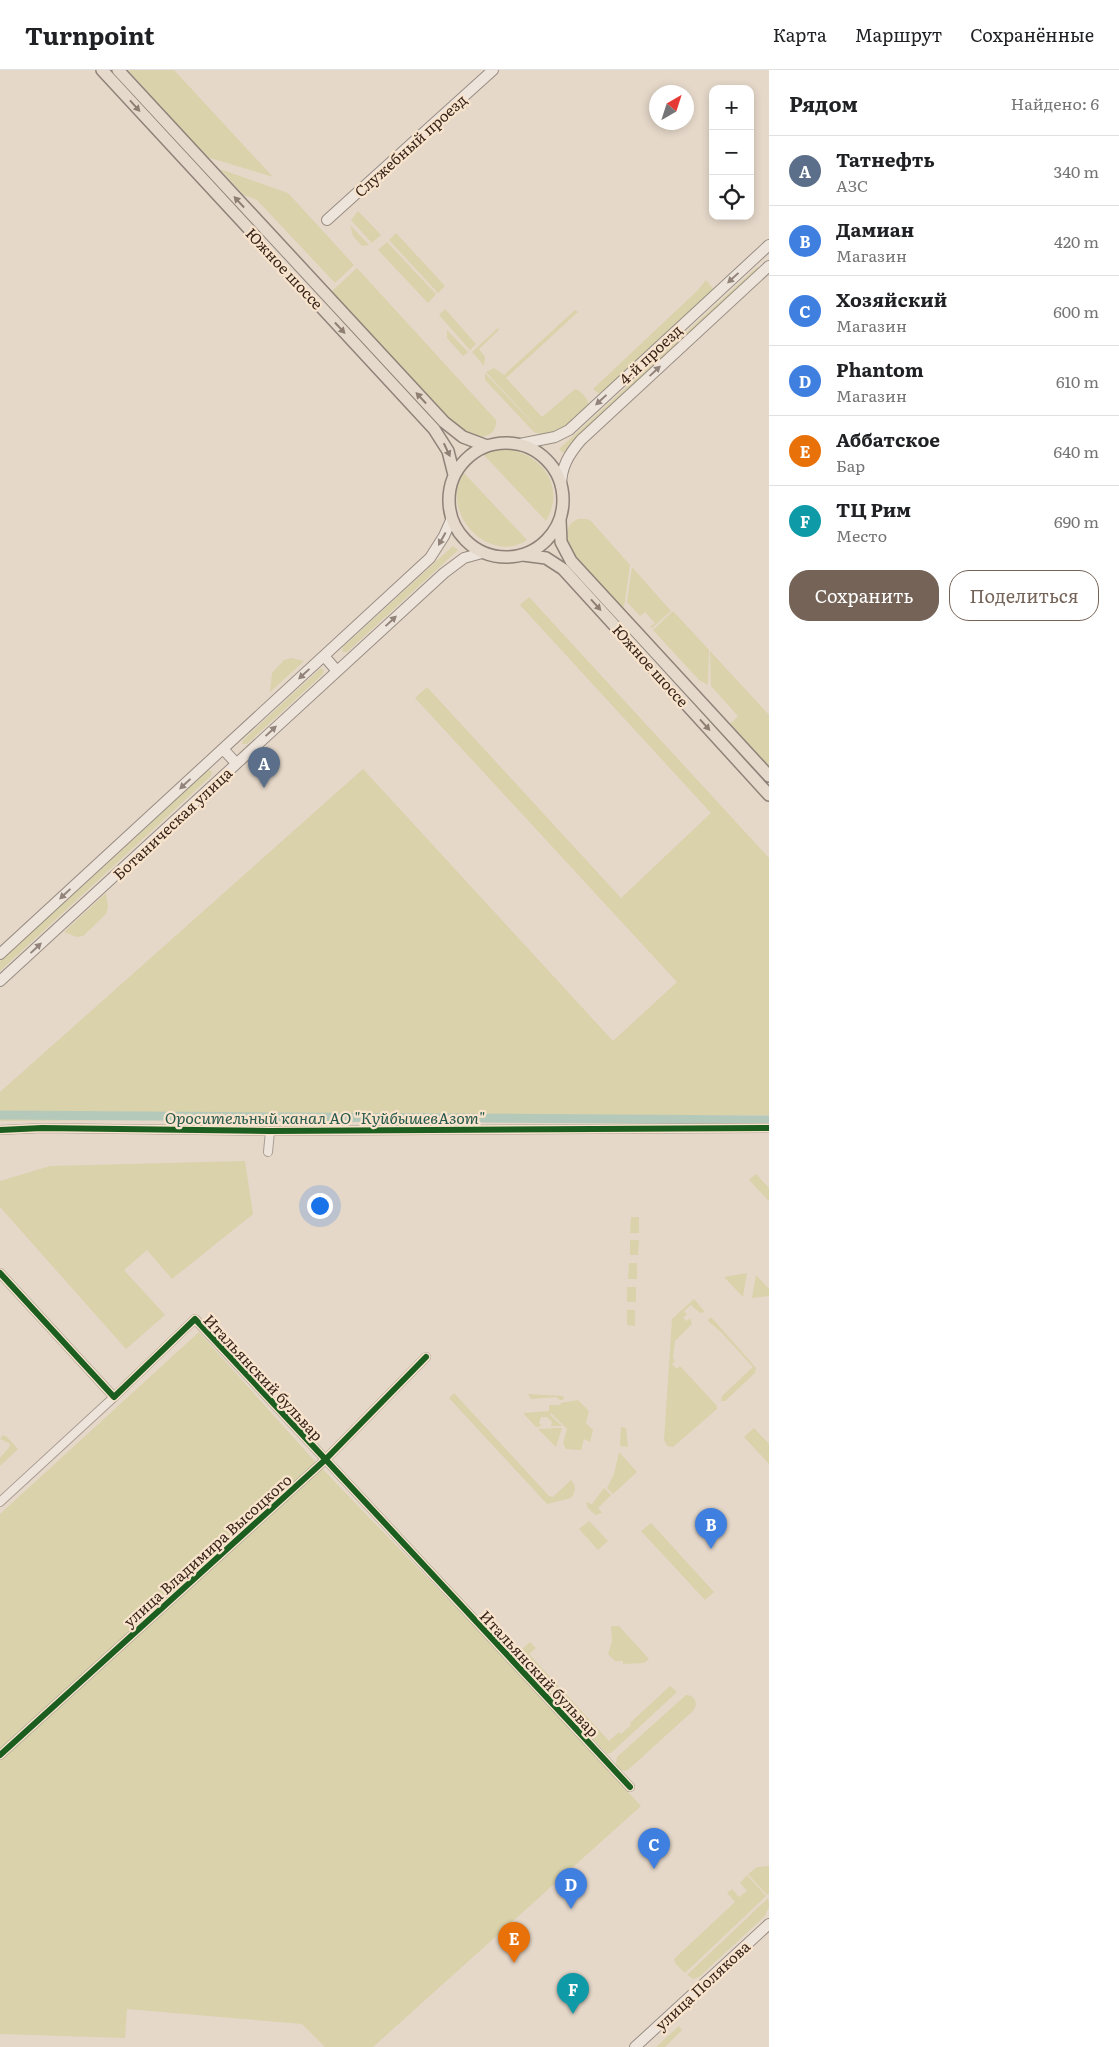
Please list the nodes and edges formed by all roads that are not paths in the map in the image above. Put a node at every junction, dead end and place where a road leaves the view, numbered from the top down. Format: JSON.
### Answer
{"nodes":[{"id":1,"x":102,"y":70,"type":"edge"},
{"id":2,"x":118,"y":70,"type":"edge"},
{"id":3,"x":492,"y":70,"type":"edge"},
{"id":4,"x":327,"y":220,"type":"dead end"},
{"id":5,"x":769,"y":245,"type":"edge"},
{"id":6,"x":769,"y":266,"type":"edge"},
{"id":7,"x":520,"y":444,"type":"junction"},
{"id":8,"x":487,"y":446,"type":"junction"},
{"id":9,"x":454,"y":475,"type":"junction"},
{"id":10,"x":561,"y":486,"type":"junction"},
{"id":11,"x":452,"y":518,"type":"junction"},
{"id":12,"x":560,"y":519,"type":"junction"},
{"id":13,"x":482,"y":553,"type":"junction"},
{"id":14,"x":521,"y":555,"type":"junction"},
{"id":15,"x":324,"y":656,"type":"junction"},
{"id":16,"x":337,"y":671,"type":"junction"},
{"id":17,"x":223,"y":749,"type":"junction"},
{"id":18,"x":236,"y":763,"type":"junction"},
{"id":19,"x":769,"y":776,"type":"edge"},
{"id":20,"x":769,"y":795,"type":"edge"},
{"id":21,"x":0,"y":954,"type":"edge"},
{"id":22,"x":0,"y":981,"type":"edge"},
{"id":23,"x":769,"y":1128,"type":"edge"},
{"id":24,"x":0,"y":1130,"type":"edge"},
{"id":25,"x":270,"y":1131,"type":"junction"},
{"id":26,"x":268,"y":1152,"type":"dead end"},
{"id":27,"x":0,"y":1273,"type":"edge"},
{"id":28,"x":426,"y":1358,"type":"dead end"},
{"id":29,"x":114,"y":1397,"type":"junction"},
{"id":30,"x":324,"y":1460,"type":"junction"},
{"id":31,"x":0,"y":1502,"type":"edge"},
{"id":32,"x":0,"y":1755,"type":"edge"},
{"id":33,"x":630,"y":1788,"type":"dead end"},
{"id":34,"x":769,"y":1924,"type":"edge"},
{"id":35,"x":635,"y":2047,"type":"edge"}],
"edges":[{"from":1,"to":9,"type":"main road","name":"Южное шоссе","one_way":true},
{"from":8,"to":2,"type":"main road","name":"Южное шоссе","one_way":true},
{"from":3,"to":4,"type":"main road","name":"Служебный проезд"},
{"from":5,"to":7,"type":"main road","name":"4-й проезд","one_way":true},
{"from":10,"to":6,"type":"main road","name":"4-й проезд","one_way":true},
{"from":7,"to":8,"type":"main road"},
{"from":7,"to":10,"type":"main road"},
{"from":8,"to":9,"type":"main road"},
{"from":9,"to":11,"type":"main road"},
{"from":10,"to":12,"type":"main road"},
{"from":11,"to":13,"type":"main road"},
{"from":11,"to":15,"type":"main road","name":"Ботаническая улица","one_way":true},
{"from":12,"to":14,"type":"main road"},
{"from":12,"to":19,"type":"main road","name":"Южное шоссе"},
{"from":13,"to":14,"type":"main road"},
{"from":16,"to":13,"type":"main road","name":"Ботаническая улица","one_way":true},
{"from":14,"to":20,"type":"main road","name":"Южное шоссе","one_way":true},
{"from":15,"to":16,"type":"main road"},
{"from":15,"to":17,"type":"main road","name":"Ботаническая улица","one_way":true},
{"from":18,"to":16,"type":"main road","name":"Ботаническая улица","one_way":true},
{"from":17,"to":18,"type":"main road"},
{"from":17,"to":21,"type":"main road","name":"Ботаническая улица","one_way":true},
{"from":22,"to":18,"type":"main road","name":"Ботаническая улица","one_way":true},
{"from":23,"to":25,"type":"street"},
{"from":24,"to":25,"type":"street"},
{"from":25,"to":26,"type":"street"},
{"from":27,"to":29,"type":"street"},
{"from":28,"to":30,"type":"street","name":"улица Владимира Высоцкого"},
{"from":29,"to":30,"type":"street","name":"Итальянский бульвар"},
{"from":29,"to":31,"type":"street"},
{"from":30,"to":32,"type":"street","name":"улица Владимира Высоцкого"},
{"from":30,"to":33,"type":"street","name":"Итальянский бульвар"},
{"from":34,"to":35,"type":"main road","name":"улица Полякова"}]}
